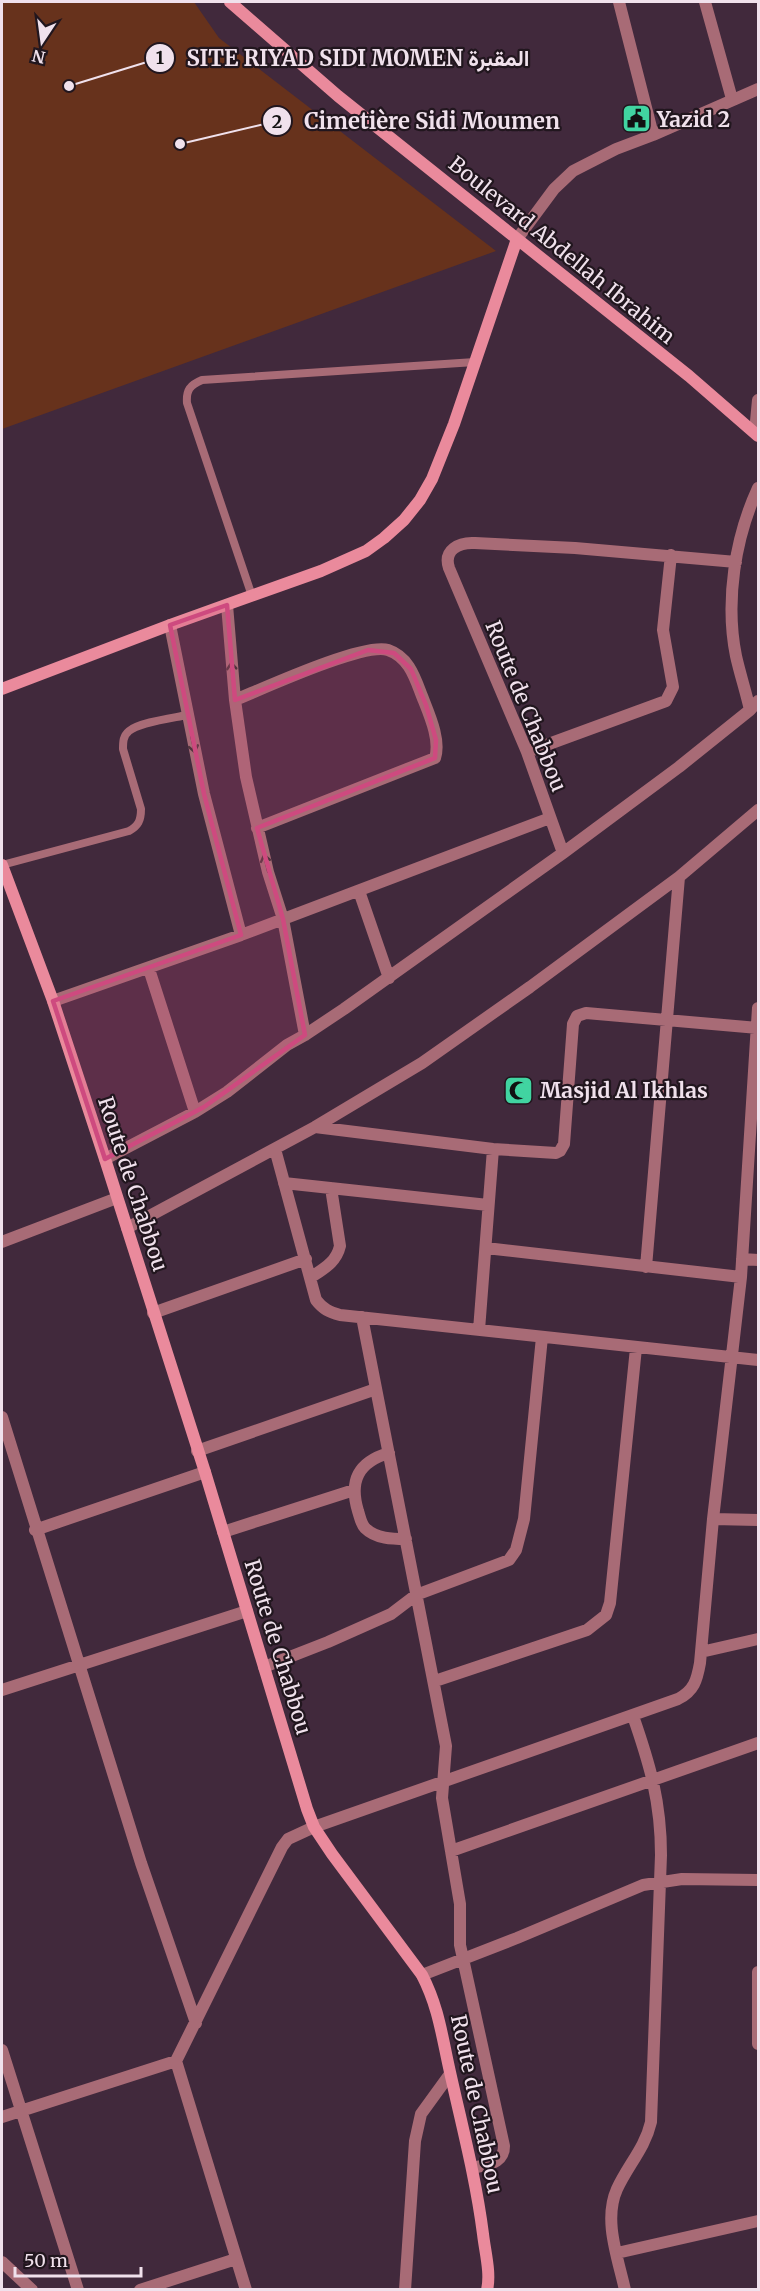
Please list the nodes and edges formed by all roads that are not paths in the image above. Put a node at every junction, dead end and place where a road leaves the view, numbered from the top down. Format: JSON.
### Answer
{"nodes":[{"id":1,"x":230,"y":2,"type":"edge"},
{"id":2,"x":619,"y":2,"type":"edge"},
{"id":3,"x":705,"y":2,"type":"edge"},
{"id":4,"x":759,"y":89,"type":"edge"},
{"id":5,"x":732,"y":99,"type":"junction"},
{"id":6,"x":654,"y":135,"type":"junction"},
{"id":7,"x":517,"y":238,"type":"junction"},
{"id":8,"x":475,"y":362,"type":"junction"},
{"id":9,"x":759,"y":400,"type":"edge"},
{"id":10,"x":757,"y":434,"type":"edge"},
{"id":11,"x":759,"y":488,"type":"edge"},
{"id":12,"x":671,"y":555,"type":"junction"},
{"id":13,"x":736,"y":562,"type":"junction"},
{"id":14,"x":252,"y":596,"type":"junction"},
{"id":15,"x":227,"y":605,"type":"junction"},
{"id":16,"x":170,"y":625,"type":"junction"},
{"id":17,"x":2,"y":689,"type":"edge"},
{"id":18,"x":235,"y":700,"type":"junction"},
{"id":19,"x":754,"y":705,"type":"edge"},
{"id":20,"x":187,"y":714,"type":"junction"},
{"id":21,"x":527,"y":752,"type":"junction"},
{"id":22,"x":757,"y":816,"type":"edge"},
{"id":23,"x":550,"y":818,"type":"junction"},
{"id":24,"x":257,"y":828,"type":"junction"},
{"id":25,"x":563,"y":853,"type":"junction"},
{"id":26,"x":2,"y":865,"type":"edge"},
{"id":27,"x":679,"y":876,"type":"junction"},
{"id":28,"x":359,"y":891,"type":"junction"},
{"id":29,"x":283,"y":919,"type":"junction"},
{"id":30,"x":241,"y":935,"type":"junction"},
{"id":31,"x":148,"y":969,"type":"junction"},
{"id":32,"x":389,"y":978,"type":"junction"},
{"id":33,"x":53,"y":1001,"type":"junction"},
{"id":34,"x":759,"y":1008,"type":"edge"},
{"id":35,"x":666,"y":1021,"type":"junction"},
{"id":36,"x":758,"y":1028,"type":"edge"},
{"id":37,"x":305,"y":1035,"type":"junction"},
{"id":38,"x":195,"y":1112,"type":"junction"},
{"id":39,"x":315,"y":1127,"type":"junction"},
{"id":40,"x":275,"y":1149,"type":"junction"},
{"id":41,"x":493,"y":1149,"type":"junction"},
{"id":42,"x":105,"y":1159,"type":"junction"},
{"id":43,"x":284,"y":1183,"type":"junction"},
{"id":44,"x":331,"y":1188,"type":"junction"},
{"id":45,"x":117,"y":1198,"type":"junction"},
{"id":46,"x":488,"y":1205,"type":"junction"},
{"id":47,"x":127,"y":1228,"type":"junction"},
{"id":48,"x":2,"y":1242,"type":"edge"},
{"id":49,"x":486,"y":1248,"type":"junction"},
{"id":50,"x":306,"y":1258,"type":"junction"},
{"id":51,"x":742,"y":1259,"type":"junction"},
{"id":52,"x":759,"y":1260,"type":"edge"},
{"id":53,"x":646,"y":1267,"type":"junction"},
{"id":54,"x":741,"y":1277,"type":"junction"},
{"id":55,"x":310,"y":1278,"type":"junction"},
{"id":56,"x":153,"y":1313,"type":"junction"},
{"id":57,"x":362,"y":1317,"type":"junction"},
{"id":58,"x":479,"y":1330,"type":"junction"},
{"id":59,"x":542,"y":1337,"type":"junction"},
{"id":60,"x":636,"y":1348,"type":"junction"},
{"id":61,"x":732,"y":1358,"type":"junction"},
{"id":62,"x":759,"y":1360,"type":"edge"},
{"id":63,"x":376,"y":1389,"type":"junction"},
{"id":64,"x":2,"y":1416,"type":"edge"},
{"id":65,"x":197,"y":1451,"type":"junction"},
{"id":66,"x":389,"y":1453,"type":"junction"},
{"id":67,"x":205,"y":1473,"type":"junction"},
{"id":68,"x":354,"y":1490,"type":"junction"},
{"id":69,"x":713,"y":1519,"type":"junction"},
{"id":70,"x":759,"y":1520,"type":"edge"},
{"id":71,"x":35,"y":1530,"type":"junction"},
{"id":72,"x":223,"y":1532,"type":"junction"},
{"id":73,"x":406,"y":1539,"type":"junction"},
{"id":74,"x":416,"y":1595,"type":"junction"},
{"id":75,"x":247,"y":1611,"type":"junction"},
{"id":76,"x":759,"y":1639,"type":"edge"},
{"id":77,"x":701,"y":1652,"type":"junction"},
{"id":78,"x":79,"y":1666,"type":"junction"},
{"id":79,"x":264,"y":1667,"type":"junction"},
{"id":80,"x":435,"y":1681,"type":"junction"},
{"id":81,"x":2,"y":1690,"type":"edge"},
{"id":82,"x":633,"y":1716,"type":"junction"},
{"id":83,"x":759,"y":1743,"type":"edge"},
{"id":84,"x":653,"y":1779,"type":"junction"},
{"id":85,"x":442,"y":1783,"type":"junction"},
{"id":86,"x":314,"y":1827,"type":"junction"},
{"id":87,"x":451,"y":1851,"type":"junction"},
{"id":88,"x":759,"y":1880,"type":"edge"},
{"id":89,"x":660,"y":1881,"type":"junction"},
{"id":90,"x":463,"y":1958,"type":"junction"},
{"id":91,"x":759,"y":1972,"type":"edge"},
{"id":92,"x":422,"y":1975,"type":"junction"},
{"id":93,"x":196,"y":2023,"type":"junction"},
{"id":94,"x":759,"y":2044,"type":"edge"},
{"id":95,"x":2,"y":2050,"type":"edge"},
{"id":96,"x":176,"y":2061,"type":"junction"},
{"id":97,"x":450,"y":2074,"type":"junction"},
{"id":98,"x":20,"y":2110,"type":"junction"},
{"id":99,"x":2,"y":2117,"type":"edge"},
{"id":100,"x":473,"y":2168,"type":"junction"},
{"id":101,"x":759,"y":2221,"type":"edge"},
{"id":102,"x":617,"y":2253,"type":"junction"},
{"id":103,"x":236,"y":2259,"type":"junction"},
{"id":104,"x":2,"y":2262,"type":"edge"},
{"id":105,"x":488,"y":2288,"type":"edge"},
{"id":106,"x":32,"y":2289,"type":"edge"},
{"id":107,"x":78,"y":2289,"type":"edge"},
{"id":108,"x":140,"y":2289,"type":"edge"},
{"id":109,"x":246,"y":2289,"type":"edge"},
{"id":110,"x":405,"y":2289,"type":"edge"},
{"id":111,"x":625,"y":2289,"type":"edge"}],
"edges":[{"from":1,"to":7,"type":"street","name":"Boulevard Abdellah Ibrahim"},
{"from":2,"to":6,"type":"street"},
{"from":3,"to":5,"type":"street"},
{"from":4,"to":5,"type":"street"},
{"from":5,"to":6,"type":"street"},
{"from":6,"to":7,"type":"street"},
{"from":7,"to":8,"type":"street"},
{"from":7,"to":10,"type":"street","name":"Boulevard Abdellah Ibrahim"},
{"from":8,"to":14,"type":"street"},
{"from":8,"to":14,"type":"lane"},
{"from":9,"to":10,"type":"street"},
{"from":11,"to":13,"type":"street"},
{"from":12,"to":13,"type":"street","name":"Route de Chabbou"},
{"from":12,"to":21,"type":"street"},
{"from":12,"to":21,"type":"street","name":"Route de Chabbou"},
{"from":13,"to":19,"type":"street"},
{"from":14,"to":15,"type":"street"},
{"from":15,"to":16,"type":"street"},
{"from":18,"to":15,"type":"street","one_way":true},
{"from":16,"to":17,"type":"street"},
{"from":16,"to":20,"type":"street"},
{"from":18,"to":24,"type":"street"},
{"from":18,"to":24,"type":"street"},
{"from":19,"to":25,"type":"street"},
{"from":20,"to":26,"type":"lane"},
{"from":20,"to":30,"type":"street","one_way":true},
{"from":21,"to":23,"type":"street","name":"Route de Chabbou"},
{"from":22,"to":27,"type":"street"},
{"from":23,"to":25,"type":"street"},
{"from":23,"to":28,"type":"street","name":"Route de Chabbou"},
{"from":29,"to":24,"type":"street","one_way":true},
{"from":25,"to":32,"type":"street"},
{"from":26,"to":33,"type":"street","name":"Route de Chabbou"},
{"from":27,"to":35,"type":"street"},
{"from":27,"to":39,"type":"street"},
{"from":28,"to":29,"type":"street","name":"Route de Chabbou"},
{"from":28,"to":32,"type":"street"},
{"from":29,"to":30,"type":"street","name":"Route de Chabbou"},
{"from":29,"to":37,"type":"street"},
{"from":30,"to":31,"type":"street","name":"Route de Chabbou"},
{"from":31,"to":33,"type":"street","name":"Route de Chabbou"},
{"from":31,"to":38,"type":"street"},
{"from":32,"to":37,"type":"street"},
{"from":33,"to":42,"type":"street","name":"Route de Chabbou"},
{"from":34,"to":36,"type":"street"},
{"from":35,"to":36,"type":"street"},
{"from":35,"to":41,"type":"street"},
{"from":35,"to":53,"type":"street"},
{"from":36,"to":51,"type":"street"},
{"from":37,"to":38,"type":"street"},
{"from":38,"to":42,"type":"street"},
{"from":39,"to":40,"type":"street"},
{"from":39,"to":41,"type":"street"},
{"from":40,"to":43,"type":"street"},
{"from":40,"to":47,"type":"street"},
{"from":41,"to":46,"type":"street"},
{"from":42,"to":45,"type":"street","name":"Route de Chabbou"},
{"from":43,"to":44,"type":"street"},
{"from":43,"to":50,"type":"street"},
{"from":44,"to":46,"type":"street"},
{"from":44,"to":55,"type":"street"},
{"from":45,"to":47,"type":"street","name":"Route de Chabbou"},
{"from":45,"to":48,"type":"street"},
{"from":46,"to":49,"type":"street"},
{"from":47,"to":56,"type":"street","name":"Route de Chabbou"},
{"from":49,"to":53,"type":"street"},
{"from":49,"to":58,"type":"street"},
{"from":50,"to":55,"type":"street"},
{"from":50,"to":56,"type":"street"},
{"from":51,"to":52,"type":"street"},
{"from":51,"to":54,"type":"street"},
{"from":53,"to":54,"type":"street"},
{"from":54,"to":61,"type":"street"},
{"from":55,"to":57,"type":"street"},
{"from":56,"to":65,"type":"street","name":"Route de Chabbou"},
{"from":57,"to":58,"type":"street"},
{"from":57,"to":63,"type":"street"},
{"from":58,"to":59,"type":"street"},
{"from":59,"to":60,"type":"street"},
{"from":59,"to":74,"type":"street"},
{"from":60,"to":61,"type":"street"},
{"from":60,"to":80,"type":"street"},
{"from":61,"to":62,"type":"street"},
{"from":61,"to":69,"type":"street"},
{"from":63,"to":65,"type":"street"},
{"from":63,"to":66,"type":"street"},
{"from":64,"to":71,"type":"street"},
{"from":65,"to":67,"type":"street","name":"Route de Chabbou"},
{"from":66,"to":68,"type":"street"},
{"from":66,"to":73,"type":"street"},
{"from":67,"to":71,"type":"street"},
{"from":67,"to":72,"type":"street","name":"Route de Chabbou"},
{"from":68,"to":72,"type":"street"},
{"from":68,"to":73,"type":"street"},
{"from":69,"to":70,"type":"street"},
{"from":69,"to":77,"type":"street"},
{"from":71,"to":78,"type":"street"},
{"from":72,"to":75,"type":"street","name":"Route de Chabbou"},
{"from":73,"to":74,"type":"street"},
{"from":74,"to":79,"type":"street"},
{"from":74,"to":80,"type":"street"},
{"from":75,"to":78,"type":"street"},
{"from":75,"to":79,"type":"street","name":"Route de Chabbou"},
{"from":76,"to":77,"type":"street"},
{"from":77,"to":82,"type":"street"},
{"from":78,"to":81,"type":"street"},
{"from":78,"to":93,"type":"street"},
{"from":79,"to":86,"type":"street","name":"Route de Chabbou"},
{"from":80,"to":85,"type":"street"},
{"from":82,"to":84,"type":"street"},
{"from":82,"to":85,"type":"street"},
{"from":83,"to":84,"type":"street"},
{"from":84,"to":87,"type":"street"},
{"from":84,"to":89,"type":"street"},
{"from":85,"to":86,"type":"street"},
{"from":85,"to":87,"type":"street"},
{"from":86,"to":92,"type":"street","name":"Route de Chabbou"},
{"from":86,"to":93,"type":"street"},
{"from":87,"to":90,"type":"street"},
{"from":88,"to":89,"type":"street"},
{"from":89,"to":90,"type":"street"},
{"from":89,"to":102,"type":"street"},
{"from":90,"to":92,"type":"street"},
{"from":90,"to":100,"type":"street"},
{"from":91,"to":94,"type":"street"},
{"from":92,"to":97,"type":"street","name":"Route de Chabbou"},
{"from":93,"to":96,"type":"street"},
{"from":95,"to":98,"type":"street"},
{"from":96,"to":98,"type":"street"},
{"from":96,"to":103,"type":"street"},
{"from":97,"to":100,"type":"street","name":"Route de Chabbou"},
{"from":97,"to":110,"type":"street"},
{"from":98,"to":99,"type":"street"},
{"from":98,"to":107,"type":"street"},
{"from":100,"to":105,"type":"street","name":"Route de Chabbou"},
{"from":101,"to":102,"type":"street"},
{"from":102,"to":111,"type":"street"},
{"from":103,"to":108,"type":"street"},
{"from":103,"to":109,"type":"street"},
{"from":104,"to":106,"type":"street"}]}
